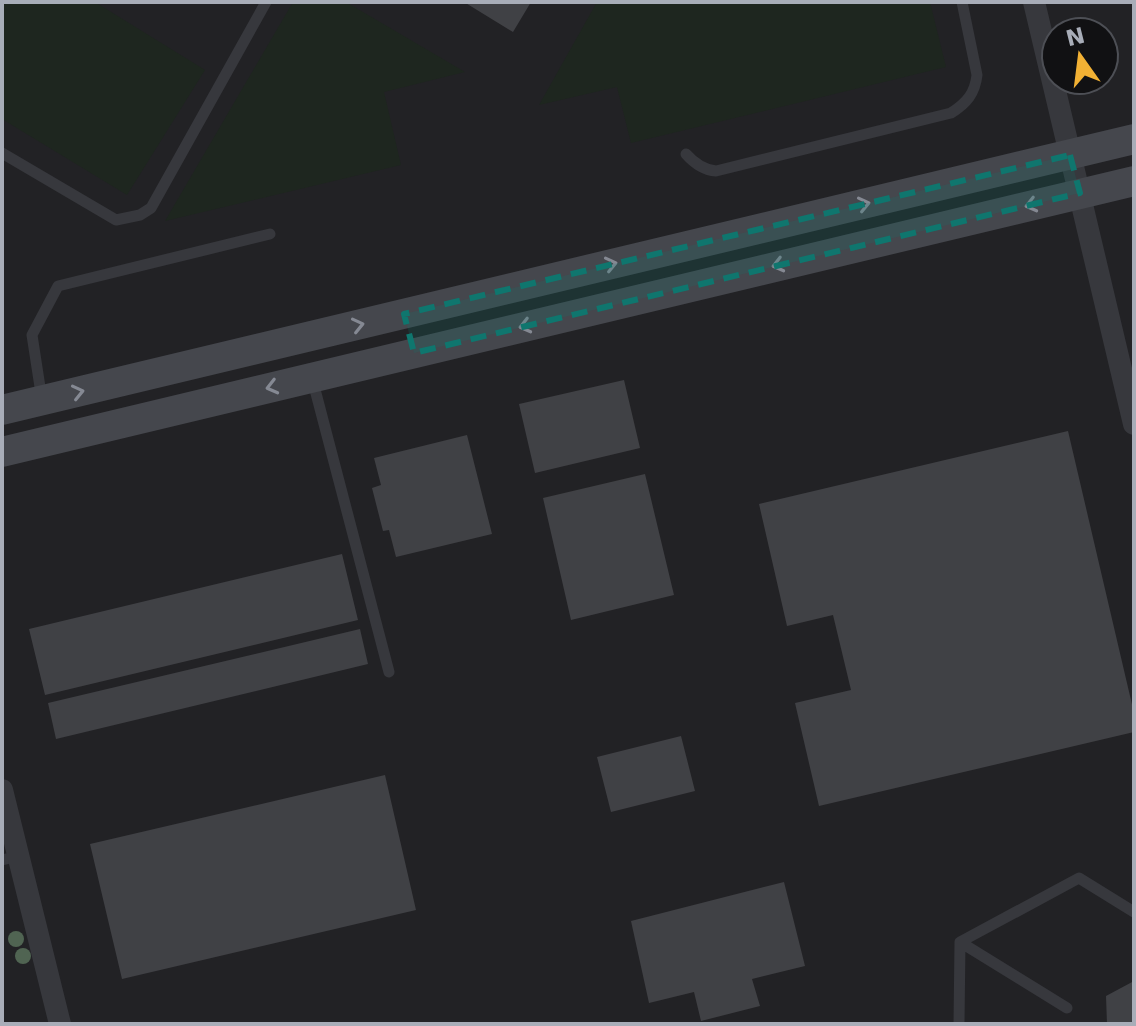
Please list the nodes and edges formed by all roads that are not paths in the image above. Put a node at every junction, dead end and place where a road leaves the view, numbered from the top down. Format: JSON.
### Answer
{"nodes":[{"id":1,"x":266,"y":2,"type":"edge"},
{"id":2,"x":962,"y":2,"type":"edge"},
{"id":3,"x":1034,"y":2,"type":"edge"},
{"id":4,"x":1134,"y":139,"type":"edge"},
{"id":5,"x":2,"y":153,"type":"edge"},
{"id":6,"x":686,"y":154,"type":"dead end"},
{"id":7,"x":1070,"y":155,"type":"junction"},
{"id":8,"x":1134,"y":181,"type":"edge"},
{"id":9,"x":1080,"y":193,"type":"junction"},
{"id":10,"x":270,"y":234,"type":"dead end"},
{"id":11,"x":404,"y":314,"type":"junction"},
{"id":12,"x":414,"y":353,"type":"junction"},
{"id":13,"x":311,"y":378,"type":"junction"},
{"id":14,"x":42,"y":400,"type":"junction"},
{"id":15,"x":2,"y":410,"type":"edge"},
{"id":16,"x":1134,"y":424,"type":"edge"},
{"id":17,"x":2,"y":452,"type":"edge"},
{"id":18,"x":389,"y":672,"type":"dead end"},
{"id":19,"x":2,"y":790,"type":"edge"},
{"id":20,"x":10,"y":858,"type":"edge"},
{"id":21,"x":1134,"y":912,"type":"edge"},
{"id":22,"x":960,"y":942,"type":"junction"},
{"id":23,"x":1067,"y":1008,"type":"dead end"},
{"id":24,"x":60,"y":1024,"type":"edge"},
{"id":25,"x":959,"y":1024,"type":"edge"}],
"edges":[{"from":1,"to":5,"type":"lane"},
{"from":2,"to":6,"type":"lane"},
{"from":3,"to":7,"type":"street"},
{"from":4,"to":7,"type":"main road"},
{"from":7,"to":9,"type":"street"},
{"from":11,"to":7,"type":"main road","one_way":true},
{"from":8,"to":9,"type":"main road"},
{"from":9,"to":12,"type":"main road","one_way":true},
{"from":9,"to":16,"type":"street"},
{"from":10,"to":14,"type":"lane"},
{"from":11,"to":12,"type":"main road"},
{"from":14,"to":11,"type":"main road","one_way":true},
{"from":12,"to":13,"type":"main road"},
{"from":13,"to":17,"type":"main road","one_way":true},
{"from":13,"to":18,"type":"lane"},
{"from":14,"to":15,"type":"main road"},
{"from":19,"to":20,"type":"street"},
{"from":20,"to":24,"type":"street"},
{"from":21,"to":22,"type":"lane"},
{"from":22,"to":23,"type":"lane"},
{"from":22,"to":25,"type":"lane"}]}
